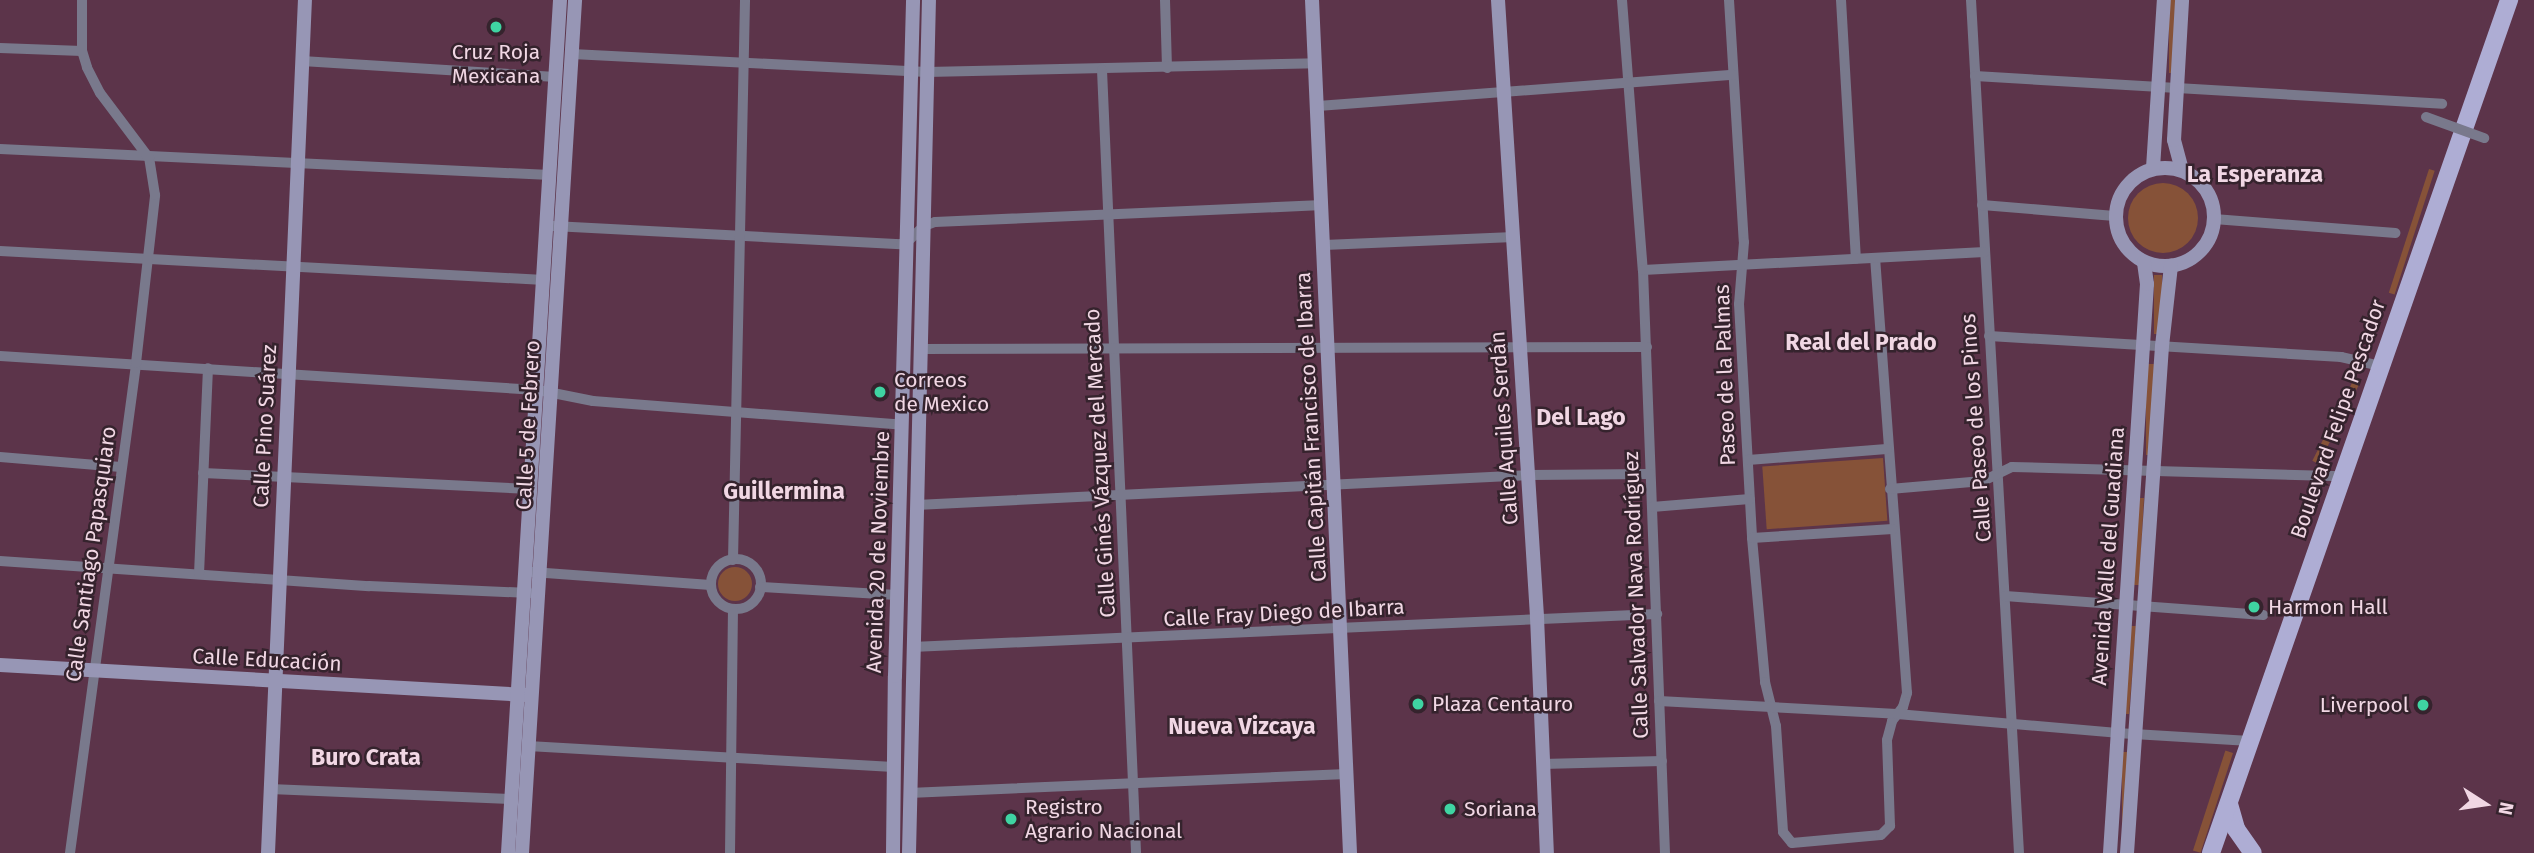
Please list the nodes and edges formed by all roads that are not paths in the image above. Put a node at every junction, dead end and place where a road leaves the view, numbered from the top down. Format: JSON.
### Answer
{"nodes":[{"id":1,"x":82,"y":0,"type":"edge"},
{"id":2,"x":304,"y":0,"type":"edge"},
{"id":3,"x":560,"y":0,"type":"edge"},
{"id":4,"x":575,"y":0,"type":"edge"},
{"id":5,"x":745,"y":0,"type":"edge"},
{"id":6,"x":914,"y":0,"type":"edge"},
{"id":7,"x":929,"y":0,"type":"edge"},
{"id":8,"x":1165,"y":0,"type":"edge"},
{"id":9,"x":1312,"y":0,"type":"edge"},
{"id":10,"x":1498,"y":0,"type":"edge"},
{"id":11,"x":1622,"y":0,"type":"edge"},
{"id":12,"x":1728,"y":0,"type":"edge"},
{"id":13,"x":1841,"y":0,"type":"edge"},
{"id":14,"x":1970,"y":0,"type":"edge"},
{"id":15,"x":2165,"y":0,"type":"edge"},
{"id":16,"x":2182,"y":0,"type":"edge"},
{"id":17,"x":2508,"y":0,"type":"edge"},
{"id":18,"x":0,"y":48,"type":"edge"},
{"id":19,"x":82,"y":51,"type":"junction"},
{"id":20,"x":572,"y":54,"type":"junction"},
{"id":21,"x":302,"y":61,"type":"junction"},
{"id":22,"x":1316,"y":63,"type":"junction"},
{"id":23,"x":743,"y":64,"type":"junction"},
{"id":24,"x":1167,"y":68,"type":"junction"},
{"id":25,"x":1102,"y":70,"type":"junction"},
{"id":26,"x":912,"y":72,"type":"junction"},
{"id":27,"x":927,"y":72,"type":"junction"},
{"id":28,"x":1733,"y":75,"type":"junction"},
{"id":29,"x":1975,"y":76,"type":"junction"},
{"id":30,"x":555,"y":77,"type":"junction"},
{"id":31,"x":1629,"y":83,"type":"junction"},
{"id":32,"x":2158,"y":88,"type":"junction"},
{"id":33,"x":2177,"y":90,"type":"junction"},
{"id":34,"x":1504,"y":92,"type":"junction"},
{"id":35,"x":2442,"y":104,"type":"dead end"},
{"id":36,"x":1318,"y":106,"type":"junction"},
{"id":37,"x":2426,"y":117,"type":"dead end"},
{"id":38,"x":2484,"y":138,"type":"dead end"},
{"id":39,"x":0,"y":149,"type":"edge"},
{"id":40,"x":149,"y":158,"type":"junction"},
{"id":41,"x":297,"y":165,"type":"junction"},
{"id":42,"x":2153,"y":168,"type":"junction"},
{"id":43,"x":2182,"y":170,"type":"junction"},
{"id":44,"x":550,"y":175,"type":"junction"},
{"id":45,"x":1323,"y":205,"type":"junction"},
{"id":46,"x":1982,"y":205,"type":"junction"},
{"id":47,"x":1107,"y":214,"type":"junction"},
{"id":48,"x":2115,"y":216,"type":"junction"},
{"id":49,"x":2214,"y":219,"type":"junction"},
{"id":50,"x":554,"y":226,"type":"junction"},
{"id":51,"x":924,"y":226,"type":"junction"},
{"id":52,"x":2395,"y":233,"type":"dead end"},
{"id":53,"x":740,"y":236,"type":"junction"},
{"id":54,"x":1514,"y":237,"type":"junction"},
{"id":55,"x":908,"y":242,"type":"junction"},
{"id":56,"x":1324,"y":245,"type":"junction"},
{"id":57,"x":0,"y":251,"type":"edge"},
{"id":58,"x":1985,"y":252,"type":"junction"},
{"id":59,"x":1875,"y":258,"type":"junction"},
{"id":60,"x":149,"y":259,"type":"junction"},
{"id":61,"x":1856,"y":259,"type":"junction"},
{"id":62,"x":2144,"y":262,"type":"junction"},
{"id":63,"x":1742,"y":265,"type":"junction"},
{"id":64,"x":2171,"y":266,"type":"junction"},
{"id":65,"x":293,"y":267,"type":"junction"},
{"id":66,"x":1643,"y":270,"type":"junction"},
{"id":67,"x":544,"y":280,"type":"junction"},
{"id":68,"x":1989,"y":336,"type":"junction"},
{"id":69,"x":2143,"y":345,"type":"junction"},
{"id":70,"x":2162,"y":346,"type":"junction"},
{"id":71,"x":1647,"y":347,"type":"junction"},
{"id":72,"x":1114,"y":348,"type":"junction"},
{"id":73,"x":1329,"y":348,"type":"junction"},
{"id":74,"x":921,"y":349,"type":"junction"},
{"id":75,"x":1520,"y":349,"type":"junction"},
{"id":76,"x":0,"y":356,"type":"edge"},
{"id":77,"x":136,"y":363,"type":"junction"},
{"id":78,"x":2381,"y":366,"type":"junction"},
{"id":79,"x":208,"y":368,"type":"junction"},
{"id":80,"x":289,"y":373,"type":"junction"},
{"id":81,"x":544,"y":391,"type":"junction"},
{"id":82,"x":738,"y":411,"type":"junction"},
{"id":83,"x":903,"y":425,"type":"junction"},
{"id":84,"x":1887,"y":449,"type":"junction"},
{"id":85,"x":0,"y":457,"type":"edge"},
{"id":86,"x":1748,"y":460,"type":"junction"},
{"id":87,"x":121,"y":467,"type":"junction"},
{"id":88,"x":2134,"y":471,"type":"junction"},
{"id":89,"x":1999,"y":472,"type":"junction"},
{"id":90,"x":2154,"y":472,"type":"junction"},
{"id":91,"x":203,"y":473,"type":"junction"},
{"id":92,"x":1650,"y":474,"type":"junction"},
{"id":93,"x":1529,"y":475,"type":"junction"},
{"id":94,"x":2342,"y":475,"type":"junction"},
{"id":95,"x":284,"y":476,"type":"junction"},
{"id":96,"x":1335,"y":485,"type":"junction"},
{"id":97,"x":532,"y":489,"type":"junction"},
{"id":98,"x":1890,"y":489,"type":"junction"},
{"id":99,"x":1121,"y":494,"type":"junction"},
{"id":100,"x":1750,"y":499,"type":"junction"},
{"id":101,"x":916,"y":505,"type":"junction"},
{"id":102,"x":1652,"y":507,"type":"junction"},
{"id":103,"x":1893,"y":528,"type":"junction"},
{"id":104,"x":1752,"y":538,"type":"junction"},
{"id":105,"x":733,"y":560,"type":"junction"},
{"id":106,"x":0,"y":561,"type":"edge"},
{"id":107,"x":108,"y":566,"type":"junction"},
{"id":108,"x":534,"y":572,"type":"junction"},
{"id":109,"x":199,"y":573,"type":"junction"},
{"id":110,"x":279,"y":579,"type":"junction"},
{"id":111,"x":711,"y":585,"type":"junction"},
{"id":112,"x":760,"y":587,"type":"junction"},
{"id":113,"x":533,"y":593,"type":"junction"},
{"id":114,"x":897,"y":595,"type":"junction"},
{"id":115,"x":2006,"y":596,"type":"junction"},
{"id":116,"x":2125,"y":604,"type":"junction"},
{"id":117,"x":2144,"y":606,"type":"junction"},
{"id":118,"x":733,"y":609,"type":"junction"},
{"id":119,"x":1657,"y":614,"type":"junction"},
{"id":120,"x":2263,"y":615,"type":"dead end"},
{"id":121,"x":1537,"y":617,"type":"junction"},
{"id":122,"x":1341,"y":631,"type":"junction"},
{"id":123,"x":1127,"y":639,"type":"junction"},
{"id":124,"x":912,"y":648,"type":"junction"},
{"id":125,"x":0,"y":665,"type":"edge"},
{"id":126,"x":94,"y":671,"type":"junction"},
{"id":127,"x":275,"y":682,"type":"junction"},
{"id":128,"x":525,"y":695,"type":"junction"},
{"id":129,"x":1659,"y":701,"type":"junction"},
{"id":130,"x":1772,"y":706,"type":"junction"},
{"id":131,"x":1897,"y":714,"type":"junction"},
{"id":132,"x":2014,"y":724,"type":"junction"},
{"id":133,"x":2117,"y":733,"type":"junction"},
{"id":134,"x":2135,"y":734,"type":"junction"},
{"id":135,"x":2250,"y":741,"type":"junction"},
{"id":136,"x":528,"y":746,"type":"junction"},
{"id":137,"x":731,"y":757,"type":"junction"},
{"id":138,"x":1662,"y":761,"type":"junction"},
{"id":139,"x":1542,"y":764,"type":"junction"},
{"id":140,"x":893,"y":767,"type":"junction"},
{"id":141,"x":1347,"y":774,"type":"junction"},
{"id":142,"x":1133,"y":783,"type":"junction"},
{"id":143,"x":270,"y":789,"type":"junction"},
{"id":144,"x":909,"y":793,"type":"junction"},
{"id":145,"x":511,"y":799,"type":"junction"},
{"id":146,"x":2229,"y":804,"type":"junction"},
{"id":147,"x":70,"y":853,"type":"edge"},
{"id":148,"x":268,"y":853,"type":"edge"},
{"id":149,"x":508,"y":853,"type":"edge"},
{"id":150,"x":522,"y":853,"type":"edge"},
{"id":151,"x":730,"y":853,"type":"edge"},
{"id":152,"x":893,"y":853,"type":"edge"},
{"id":153,"x":909,"y":853,"type":"edge"},
{"id":154,"x":1136,"y":853,"type":"edge"},
{"id":155,"x":1350,"y":853,"type":"edge"},
{"id":156,"x":1547,"y":853,"type":"edge"},
{"id":157,"x":1665,"y":853,"type":"edge"},
{"id":158,"x":2019,"y":853,"type":"edge"},
{"id":159,"x":2110,"y":853,"type":"edge"},
{"id":160,"x":2127,"y":853,"type":"edge"},
{"id":161,"x":2211,"y":853,"type":"edge"},
{"id":162,"x":2253,"y":853,"type":"edge"}],
"edges":[{"from":1,"to":19,"type":"street"},
{"from":2,"to":21,"type":"street","name":"Calle Pino Suárez"},
{"from":3,"to":30,"type":"street","name":"Calle 5 de Febrero"},
{"from":4,"to":20,"type":"street","name":"Calle 5 de Febrero"},
{"from":5,"to":23,"type":"street"},
{"from":6,"to":26,"type":"street","name":"Avenida 20 de Noviembre"},
{"from":7,"to":27,"type":"street","name":"Avenida 20 de Noviembre"},
{"from":8,"to":24,"type":"street"},
{"from":9,"to":22,"type":"street","name":"Calle Capitán Francisco de Ibarra"},
{"from":10,"to":34,"type":"street","name":"Calle Aquiles Serdán"},
{"from":11,"to":31,"type":"street","name":"Calle Salvador Nava Rodríguez"},
{"from":12,"to":28,"type":"street","name":"Paseo de la Palmas"},
{"from":13,"to":61,"type":"street"},
{"from":14,"to":29,"type":"street","name":"Calle Paseo de los Pinos"},
{"from":15,"to":32,"type":"street"},
{"from":16,"to":33,"type":"street"},
{"from":17,"to":78,"type":"main road","name":"Boulevard Felipe Pescador"},
{"from":18,"to":19,"type":"street"},
{"from":19,"to":40,"type":"street"},
{"from":20,"to":23,"type":"street"},
{"from":20,"to":50,"type":"street","name":"Calle 5 de Febrero"},
{"from":21,"to":30,"type":"street"},
{"from":21,"to":41,"type":"street","name":"Calle Pino Suárez"},
{"from":22,"to":24,"type":"street"},
{"from":22,"to":36,"type":"street","name":"Calle Capitán Francisco de Ibarra"},
{"from":23,"to":26,"type":"street"},
{"from":23,"to":53,"type":"street"},
{"from":24,"to":25,"type":"street"},
{"from":25,"to":27,"type":"street"},
{"from":25,"to":47,"type":"street","name":"Calle Ginés Vázquez del Mercado"},
{"from":26,"to":27,"type":"street"},
{"from":26,"to":55,"type":"street","name":"Avenida 20 de Noviembre"},
{"from":27,"to":51,"type":"street","name":"Avenida 20 de Noviembre"},
{"from":28,"to":31,"type":"street"},
{"from":28,"to":63,"type":"street","name":"Paseo de la Palmas"},
{"from":29,"to":32,"type":"street"},
{"from":29,"to":46,"type":"street","name":"Calle Paseo de los Pinos"},
{"from":30,"to":44,"type":"street","name":"Calle 5 de Febrero"},
{"from":31,"to":34,"type":"street"},
{"from":31,"to":66,"type":"street","name":"Calle Salvador Nava Rodríguez"},
{"from":32,"to":33,"type":"street"},
{"from":32,"to":42,"type":"street"},
{"from":33,"to":35,"type":"street"},
{"from":33,"to":43,"type":"street"},
{"from":34,"to":36,"type":"street"},
{"from":34,"to":54,"type":"street","name":"Calle Aquiles Serdán"},
{"from":36,"to":45,"type":"street","name":"Calle Capitán Francisco de Ibarra"},
{"from":37,"to":38,"type":"street","bridge":true},
{"from":39,"to":40,"type":"street"},
{"from":40,"to":41,"type":"street"},
{"from":40,"to":60,"type":"street","name":"Calle Santiago Papasquiaro"},
{"from":41,"to":44,"type":"street"},
{"from":41,"to":65,"type":"street","name":"Calle Pino Suárez"},
{"from":42,"to":43,"type":"street"},
{"from":42,"to":48,"type":"street"},
{"from":43,"to":49,"type":"street"},
{"from":44,"to":50,"type":"street","name":"Calle 5 de Febrero"},
{"from":45,"to":47,"type":"street"},
{"from":45,"to":56,"type":"street","name":"Calle Capitán Francisco de Ibarra"},
{"from":46,"to":48,"type":"street"},
{"from":46,"to":58,"type":"street","name":"Calle Paseo de los Pinos"},
{"from":47,"to":51,"type":"street"},
{"from":47,"to":72,"type":"street","name":"Calle Ginés Vázquez del Mercado"},
{"from":48,"to":62,"type":"street"},
{"from":49,"to":52,"type":"street"},
{"from":49,"to":64,"type":"street"},
{"from":50,"to":53,"type":"street"},
{"from":50,"to":67,"type":"street","name":"Calle 5 de Febrero"},
{"from":50,"to":81,"type":"street","name":"Calle 5 de Febrero"},
{"from":51,"to":55,"type":"street"},
{"from":51,"to":74,"type":"street","name":"Avenida 20 de Noviembre"},
{"from":53,"to":55,"type":"street"},
{"from":53,"to":82,"type":"street"},
{"from":54,"to":56,"type":"street"},
{"from":54,"to":75,"type":"street","name":"Calle Aquiles Serdán"},
{"from":55,"to":83,"type":"street","name":"Avenida 20 de Noviembre"},
{"from":56,"to":73,"type":"street","name":"Calle Capitán Francisco de Ibarra"},
{"from":57,"to":60,"type":"street"},
{"from":58,"to":59,"type":"street"},
{"from":58,"to":68,"type":"street","name":"Calle Paseo de los Pinos"},
{"from":59,"to":61,"type":"street"},
{"from":59,"to":84,"type":"street"},
{"from":60,"to":65,"type":"street"},
{"from":60,"to":77,"type":"street","name":"Calle Santiago Papasquiaro"},
{"from":61,"to":63,"type":"street"},
{"from":62,"to":64,"type":"street"},
{"from":62,"to":69,"type":"street","name":"Avenida Valle del Guadiana"},
{"from":63,"to":66,"type":"street"},
{"from":63,"to":86,"type":"street","name":"Paseo de la Palmas"},
{"from":64,"to":70,"type":"street","name":"Avenida Valle del Guadiana"},
{"from":65,"to":67,"type":"street"},
{"from":65,"to":80,"type":"street","name":"Calle Pino Suárez"},
{"from":66,"to":71,"type":"street","name":"Calle Salvador Nava Rodríguez"},
{"from":67,"to":81,"type":"street","name":"Calle 5 de Febrero"},
{"from":68,"to":69,"type":"street"},
{"from":68,"to":89,"type":"street","name":"Calle Paseo de los Pinos"},
{"from":69,"to":70,"type":"street"},
{"from":69,"to":88,"type":"street","name":"Avenida Valle del Guadiana"},
{"from":70,"to":78,"type":"street"},
{"from":70,"to":90,"type":"street","name":"Avenida Valle del Guadiana"},
{"from":71,"to":75,"type":"street"},
{"from":71,"to":92,"type":"street","name":"Calle Salvador Nava Rodríguez"},
{"from":72,"to":73,"type":"street"},
{"from":72,"to":74,"type":"street"},
{"from":72,"to":99,"type":"street","name":"Calle Ginés Vázquez del Mercado"},
{"from":73,"to":75,"type":"street"},
{"from":73,"to":96,"type":"street","name":"Calle Capitán Francisco de Ibarra"},
{"from":74,"to":101,"type":"street","name":"Avenida 20 de Noviembre"},
{"from":75,"to":93,"type":"street","name":"Calle Aquiles Serdán"},
{"from":76,"to":77,"type":"street"},
{"from":77,"to":79,"type":"street"},
{"from":77,"to":87,"type":"street","name":"Calle Santiago Papasquiaro"},
{"from":78,"to":94,"type":"main road","name":"Boulevard Felipe Pescador"},
{"from":79,"to":80,"type":"street"},
{"from":79,"to":91,"type":"street"},
{"from":80,"to":81,"type":"street"},
{"from":80,"to":95,"type":"street","name":"Calle Pino Suárez"},
{"from":81,"to":82,"type":"street"},
{"from":81,"to":97,"type":"street","name":"Calle 5 de Febrero"},
{"from":81,"to":108,"type":"street","name":"Calle 5 de Febrero"},
{"from":82,"to":83,"type":"street"},
{"from":82,"to":105,"type":"street"},
{"from":83,"to":114,"type":"street","name":"Avenida 20 de Noviembre"},
{"from":84,"to":86,"type":"street"},
{"from":84,"to":98,"type":"street"},
{"from":85,"to":87,"type":"street"},
{"from":86,"to":100,"type":"street","name":"Paseo de la Palmas"},
{"from":87,"to":107,"type":"street","name":"Calle Santiago Papasquiaro"},
{"from":88,"to":89,"type":"street"},
{"from":88,"to":90,"type":"street"},
{"from":88,"to":116,"type":"street","name":"Avenida Valle del Guadiana"},
{"from":89,"to":98,"type":"street"},
{"from":89,"to":115,"type":"street","name":"Calle Paseo de los Pinos"},
{"from":90,"to":94,"type":"street"},
{"from":90,"to":117,"type":"street","name":"Avenida Valle del Guadiana"},
{"from":91,"to":95,"type":"street"},
{"from":91,"to":109,"type":"street"},
{"from":92,"to":93,"type":"street"},
{"from":92,"to":102,"type":"street","name":"Calle Salvador Nava Rodríguez"},
{"from":93,"to":96,"type":"street"},
{"from":93,"to":121,"type":"street","name":"Calle Aquiles Serdán"},
{"from":94,"to":135,"type":"main road","name":"Boulevard Felipe Pescador"},
{"from":95,"to":97,"type":"street"},
{"from":95,"to":110,"type":"street","name":"Calle Pino Suárez"},
{"from":96,"to":99,"type":"street"},
{"from":96,"to":122,"type":"street","name":"Calle Capitán Francisco de Ibarra"},
{"from":97,"to":108,"type":"street","name":"Calle 5 de Febrero"},
{"from":98,"to":103,"type":"street"},
{"from":99,"to":101,"type":"street"},
{"from":99,"to":123,"type":"street","name":"Calle Ginés Vázquez del Mercado"},
{"from":100,"to":102,"type":"street"},
{"from":100,"to":104,"type":"street","name":"Paseo de la Palmas"},
{"from":101,"to":124,"type":"street","name":"Avenida 20 de Noviembre"},
{"from":102,"to":119,"type":"street","name":"Calle Salvador Nava Rodríguez"},
{"from":103,"to":104,"type":"street"},
{"from":103,"to":131,"type":"street"},
{"from":104,"to":130,"type":"street","name":"Paseo de la Palmas"},
{"from":105,"to":111,"type":"street"},
{"from":105,"to":112,"type":"street"},
{"from":106,"to":107,"type":"street"},
{"from":107,"to":109,"type":"street"},
{"from":107,"to":126,"type":"street","name":"Calle Santiago Papasquiaro"},
{"from":108,"to":111,"type":"street"},
{"from":108,"to":113,"type":"street","name":"Calle 5 de Febrero"},
{"from":109,"to":110,"type":"street"},
{"from":110,"to":113,"type":"street"},
{"from":110,"to":127,"type":"street","name":"Calle Pino Suárez"},
{"from":111,"to":118,"type":"street"},
{"from":112,"to":114,"type":"street"},
{"from":112,"to":118,"type":"street"},
{"from":113,"to":128,"type":"street","name":"Calle 5 de Febrero"},
{"from":114,"to":140,"type":"street","name":"Avenida 20 de Noviembre"},
{"from":115,"to":116,"type":"street"},
{"from":115,"to":132,"type":"street","name":"Calle Paseo de los Pinos"},
{"from":116,"to":117,"type":"street"},
{"from":116,"to":133,"type":"street","name":"Avenida Valle del Guadiana"},
{"from":117,"to":120,"type":"street"},
{"from":117,"to":134,"type":"street","name":"Avenida Valle del Guadiana"},
{"from":118,"to":137,"type":"street"},
{"from":119,"to":121,"type":"street","name":"Calle Fray Diego de Ibarra"},
{"from":119,"to":129,"type":"street","name":"Calle Salvador Nava Rodríguez"},
{"from":121,"to":122,"type":"street","name":"Calle Fray Diego de Ibarra"},
{"from":121,"to":139,"type":"street","name":"Calle Aquiles Serdán"},
{"from":122,"to":123,"type":"street","name":"Calle Fray Diego de Ibarra"},
{"from":122,"to":141,"type":"street","name":"Calle Capitán Francisco de Ibarra"},
{"from":123,"to":124,"type":"street","name":"Calle Fray Diego de Ibarra"},
{"from":123,"to":142,"type":"street","name":"Calle Ginés Vázquez del Mercado"},
{"from":124,"to":144,"type":"street","name":"Avenida 20 de Noviembre"},
{"from":125,"to":126,"type":"street","name":"Calle Educación"},
{"from":126,"to":127,"type":"street","name":"Calle Educación"},
{"from":126,"to":147,"type":"street","name":"Calle Santiago Papasquiaro"},
{"from":127,"to":128,"type":"street","name":"Calle Educación"},
{"from":127,"to":143,"type":"street","name":"Calle Pino Suárez"},
{"from":128,"to":136,"type":"street","name":"Calle 5 de Febrero"},
{"from":128,"to":145,"type":"street","name":"Calle 5 de Febrero"},
{"from":129,"to":130,"type":"street"},
{"from":129,"to":138,"type":"street","name":"Calle Salvador Nava Rodríguez"},
{"from":130,"to":131,"type":"street"},
{"from":130,"to":131,"type":"street","name":"Paseo de la Palmas"},
{"from":131,"to":132,"type":"street"},
{"from":132,"to":133,"type":"street"},
{"from":132,"to":158,"type":"street","name":"Calle Paseo de los Pinos"},
{"from":133,"to":134,"type":"street"},
{"from":133,"to":159,"type":"street","name":"Avenida Valle del Guadiana"},
{"from":134,"to":135,"type":"street"},
{"from":134,"to":160,"type":"street","name":"Avenida Valle del Guadiana"},
{"from":135,"to":146,"type":"main road","name":"Boulevard Felipe Pescador"},
{"from":136,"to":137,"type":"street"},
{"from":136,"to":150,"type":"street","name":"Calle 5 de Febrero"},
{"from":137,"to":140,"type":"street"},
{"from":137,"to":151,"type":"street"},
{"from":138,"to":139,"type":"street"},
{"from":138,"to":157,"type":"street","name":"Calle Salvador Nava Rodríguez"},
{"from":139,"to":156,"type":"street","name":"Calle Aquiles Serdán"},
{"from":140,"to":152,"type":"street","name":"Avenida 20 de Noviembre"},
{"from":141,"to":142,"type":"street"},
{"from":141,"to":155,"type":"street","name":"Calle Capitán Francisco de Ibarra"},
{"from":142,"to":144,"type":"street"},
{"from":142,"to":154,"type":"street","name":"Calle Ginés Vázquez del Mercado"},
{"from":143,"to":145,"type":"street"},
{"from":143,"to":148,"type":"street","name":"Calle Pino Suárez"},
{"from":144,"to":153,"type":"street","name":"Avenida 20 de Noviembre"},
{"from":145,"to":149,"type":"street","name":"Calle 5 de Febrero"},
{"from":146,"to":161,"type":"main road","name":"Boulevard Felipe Pescador"},
{"from":146,"to":162,"type":"main road"}]}
